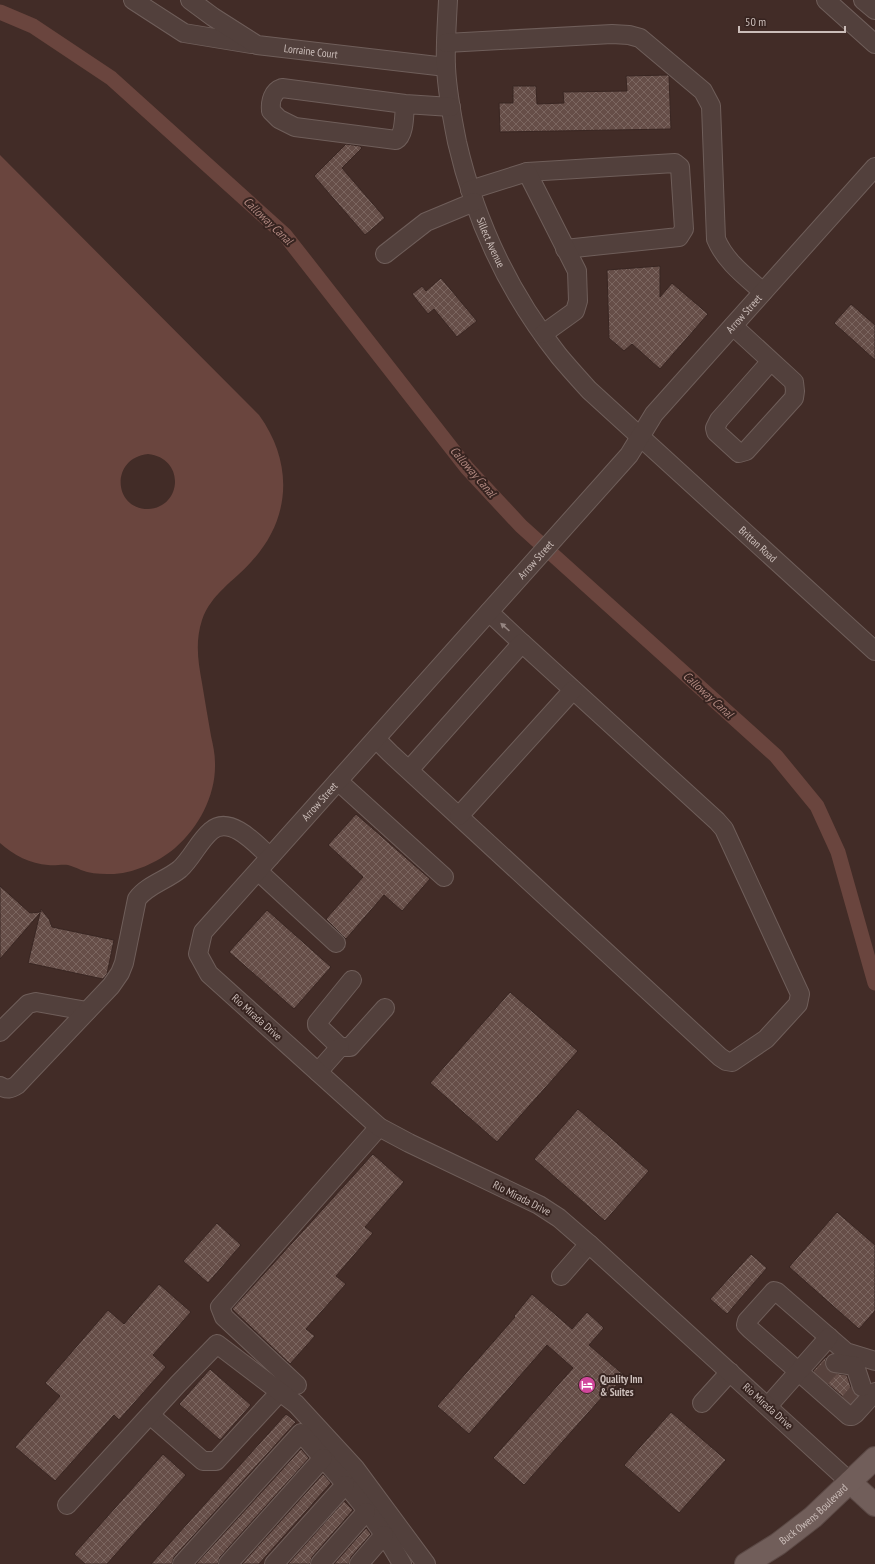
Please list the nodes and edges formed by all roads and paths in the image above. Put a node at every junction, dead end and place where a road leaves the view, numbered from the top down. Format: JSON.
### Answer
{"nodes":[{"id":1,"x":133,"y":0,"type":"edge"},
{"id":2,"x":190,"y":0,"type":"edge"},
{"id":3,"x":448,"y":0,"type":"edge"},
{"id":4,"x":826,"y":0,"type":"edge"},
{"id":5,"x":863,"y":0,"type":"edge"},
{"id":6,"x":875,"y":10,"type":"edge"},
{"id":7,"x":446,"y":43,"type":"junction"},
{"id":8,"x":875,"y":44,"type":"edge"},
{"id":9,"x":257,"y":45,"type":"junction"},
{"id":10,"x":446,"y":68,"type":"junction"},
{"id":11,"x":405,"y":104,"type":"junction"},
{"id":12,"x":451,"y":107,"type":"junction"},
{"id":13,"x":875,"y":167,"type":"edge"},
{"id":14,"x":527,"y":172,"type":"junction"},
{"id":15,"x":472,"y":196,"type":"junction"},
{"id":16,"x":566,"y":248,"type":"junction"},
{"id":17,"x":385,"y":254,"type":"dead end"},
{"id":18,"x":763,"y":292,"type":"junction"},
{"id":19,"x":733,"y":326,"type":"junction"},
{"id":20,"x":543,"y":334,"type":"junction"},
{"id":21,"x":771,"y":361,"type":"junction"},
{"id":22,"x":640,"y":438,"type":"junction"},
{"id":23,"x":489,"y":612,"type":"junction"},
{"id":24,"x":522,"y":643,"type":"junction"},
{"id":25,"x":875,"y":651,"type":"edge"},
{"id":26,"x":573,"y":690,"type":"junction"},
{"id":27,"x":376,"y":739,"type":"junction"},
{"id":28,"x":408,"y":770,"type":"junction"},
{"id":29,"x":338,"y":781,"type":"junction"},
{"id":30,"x":458,"y":816,"type":"junction"},
{"id":31,"x":270,"y":858,"type":"junction"},
{"id":32,"x":258,"y":871,"type":"junction"},
{"id":33,"x":444,"y":877,"type":"dead end"},
{"id":34,"x":336,"y":943,"type":"dead end"},
{"id":35,"x":198,"y":954,"type":"joint"},
{"id":36,"x":352,"y":980,"type":"dead end"},
{"id":37,"x":385,"y":1008,"type":"dead end"},
{"id":38,"x":87,"y":1011,"type":"junction"},
{"id":39,"x":0,"y":1032,"type":"edge"},
{"id":40,"x":340,"y":1046,"type":"junction"},
{"id":41,"x":318,"y":1072,"type":"junction"},
{"id":42,"x":0,"y":1086,"type":"edge"},
{"id":43,"x":379,"y":1127,"type":"junction"},
{"id":44,"x":589,"y":1244,"type":"junction"},
{"id":45,"x":561,"y":1276,"type":"dead end"},
{"id":46,"x":829,"y":1337,"type":"junction"},
{"id":47,"x":868,"y":1361,"type":"edge"},
{"id":48,"x":835,"y":1363,"type":"tunnel mouth"},
{"id":49,"x":730,"y":1372,"type":"junction"},
{"id":50,"x":798,"y":1372,"type":"junction"},
{"id":51,"x":819,"y":1380,"type":"dead end"},
{"id":52,"x":297,"y":1385,"type":"dead end"},
{"id":53,"x":869,"y":1390,"type":"edge"},
{"id":54,"x":280,"y":1392,"type":"junction"},
{"id":55,"x":828,"y":1398,"type":"junction"},
{"id":56,"x":702,"y":1403,"type":"dead end"},
{"id":57,"x":846,"y":1405,"type":"dead end"},
{"id":58,"x":768,"y":1406,"type":"junction"},
{"id":59,"x":150,"y":1415,"type":"junction"},
{"id":60,"x":323,"y":1458,"type":"junction"},
{"id":61,"x":875,"y":1458,"type":"edge"},
{"id":62,"x":850,"y":1482,"type":"junction"},
{"id":63,"x":345,"y":1485,"type":"junction"},
{"id":64,"x":67,"y":1505,"type":"dead end"},
{"id":65,"x":875,"y":1505,"type":"edge"},
{"id":66,"x":366,"y":1512,"type":"junction"},
{"id":67,"x":384,"y":1535,"type":"junction"},
{"id":68,"x":182,"y":1564,"type":"edge"},
{"id":69,"x":228,"y":1564,"type":"edge"},
{"id":70,"x":274,"y":1564,"type":"edge"},
{"id":71,"x":320,"y":1564,"type":"edge"},
{"id":72,"x":359,"y":1564,"type":"edge"},
{"id":73,"x":402,"y":1564,"type":"edge"},
{"id":74,"x":426,"y":1564,"type":"edge"},
{"id":75,"x":746,"y":1564,"type":"edge"}],
"edges":[{"from":1,"to":9,"type":"street"},
{"from":2,"to":9,"type":"street","name":"Lorraine Court"},
{"from":3,"to":7,"type":"street","name":"Sillect Avenue"},
{"from":4,"to":8,"type":"street"},
{"from":5,"to":6,"type":"street"},
{"from":7,"to":10,"type":"street","name":"Sillect Avenue"},
{"from":7,"to":18,"type":"street"},
{"from":9,"to":10,"type":"street","name":"Lorraine Court"},
{"from":10,"to":12,"type":"street","name":"Sillect Avenue"},
{"from":11,"to":11,"type":"street"},
{"from":11,"to":12,"type":"street"},
{"from":12,"to":15,"type":"street","name":"Sillect Avenue"},
{"from":13,"to":18,"type":"street","name":"Arrow Street"},
{"from":14,"to":15,"type":"street"},
{"from":14,"to":16,"type":"street"},
{"from":14,"to":16,"type":"street"},
{"from":15,"to":17,"type":"street"},
{"from":15,"to":20,"type":"street","name":"Sillect Avenue"},
{"from":16,"to":20,"type":"street"},
{"from":18,"to":19,"type":"street","name":"Arrow Street"},
{"from":19,"to":21,"type":"street"},
{"from":19,"to":22,"type":"street","name":"Arrow Street"},
{"from":20,"to":22,"type":"street","name":"Sillect Avenue"},
{"from":21,"to":21,"type":"street"},
{"from":22,"to":23,"type":"street","name":"Arrow Street"},
{"from":22,"to":25,"type":"street","name":"Brittan Road"},
{"from":24,"to":23,"type":"street","one_way":true},
{"from":23,"to":27,"type":"street","name":"Arrow Street"},
{"from":24,"to":26,"type":"street"},
{"from":24,"to":28,"type":"street"},
{"from":26,"to":30,"type":"street"},
{"from":26,"to":30,"type":"street"},
{"from":27,"to":28,"type":"street"},
{"from":27,"to":29,"type":"street","name":"Arrow Street"},
{"from":28,"to":30,"type":"street"},
{"from":29,"to":31,"type":"street","name":"Arrow Street"},
{"from":29,"to":33,"type":"street"},
{"from":31,"to":32,"type":"street","name":"Arrow Street"},
{"from":31,"to":38,"type":"street"},
{"from":32,"to":34,"type":"street"},
{"from":32,"to":35,"type":"street","name":"Arrow Street"},
{"from":35,"to":41,"type":"street","name":"Rio Mirada Drive"},
{"from":36,"to":40,"type":"street"},
{"from":37,"to":40,"type":"street"},
{"from":38,"to":39,"type":"street"},
{"from":38,"to":42,"type":"street"},
{"from":40,"to":41,"type":"street"},
{"from":41,"to":43,"type":"street","name":"Rio Mirada Drive"},
{"from":43,"to":44,"type":"street","name":"Rio Mirada Drive"},
{"from":43,"to":52,"type":"street"},
{"from":44,"to":45,"type":"street"},
{"from":44,"to":49,"type":"street","name":"Rio Mirada Drive"},
{"from":46,"to":47,"type":"street"},
{"from":46,"to":50,"type":"street"},
{"from":46,"to":50,"type":"street"},
{"from":47,"to":48,"type":"street"},
{"from":47,"to":53,"type":"street"},
{"from":49,"to":56,"type":"street"},
{"from":49,"to":58,"type":"street","name":"Rio Mirada Drive"},
{"from":50,"to":55,"type":"street"},
{"from":50,"to":58,"type":"street"},
{"from":51,"to":55,"type":"street"},
{"from":53,"to":55,"type":"street"},
{"from":54,"to":59,"type":"street"},
{"from":54,"to":59,"type":"street"},
{"from":54,"to":74,"type":"street"},
{"from":55,"to":57,"type":"street"},
{"from":58,"to":62,"type":"street","name":"Rio Mirada Drive"},
{"from":59,"to":64,"type":"street"},
{"from":60,"to":63,"type":"street"},
{"from":60,"to":68,"type":"street"},
{"from":60,"to":69,"type":"street"},
{"from":61,"to":62,"type":"main road","name":"Buck Owens Boulevard"},
{"from":62,"to":65,"type":"main road"},
{"from":62,"to":75,"type":"main road","name":"Buck Owens Boulevard"},
{"from":63,"to":66,"type":"street"},
{"from":63,"to":70,"type":"street"},
{"from":66,"to":67,"type":"street"},
{"from":66,"to":71,"type":"street"},
{"from":67,"to":72,"type":"street"},
{"from":67,"to":73,"type":"street"}]}
